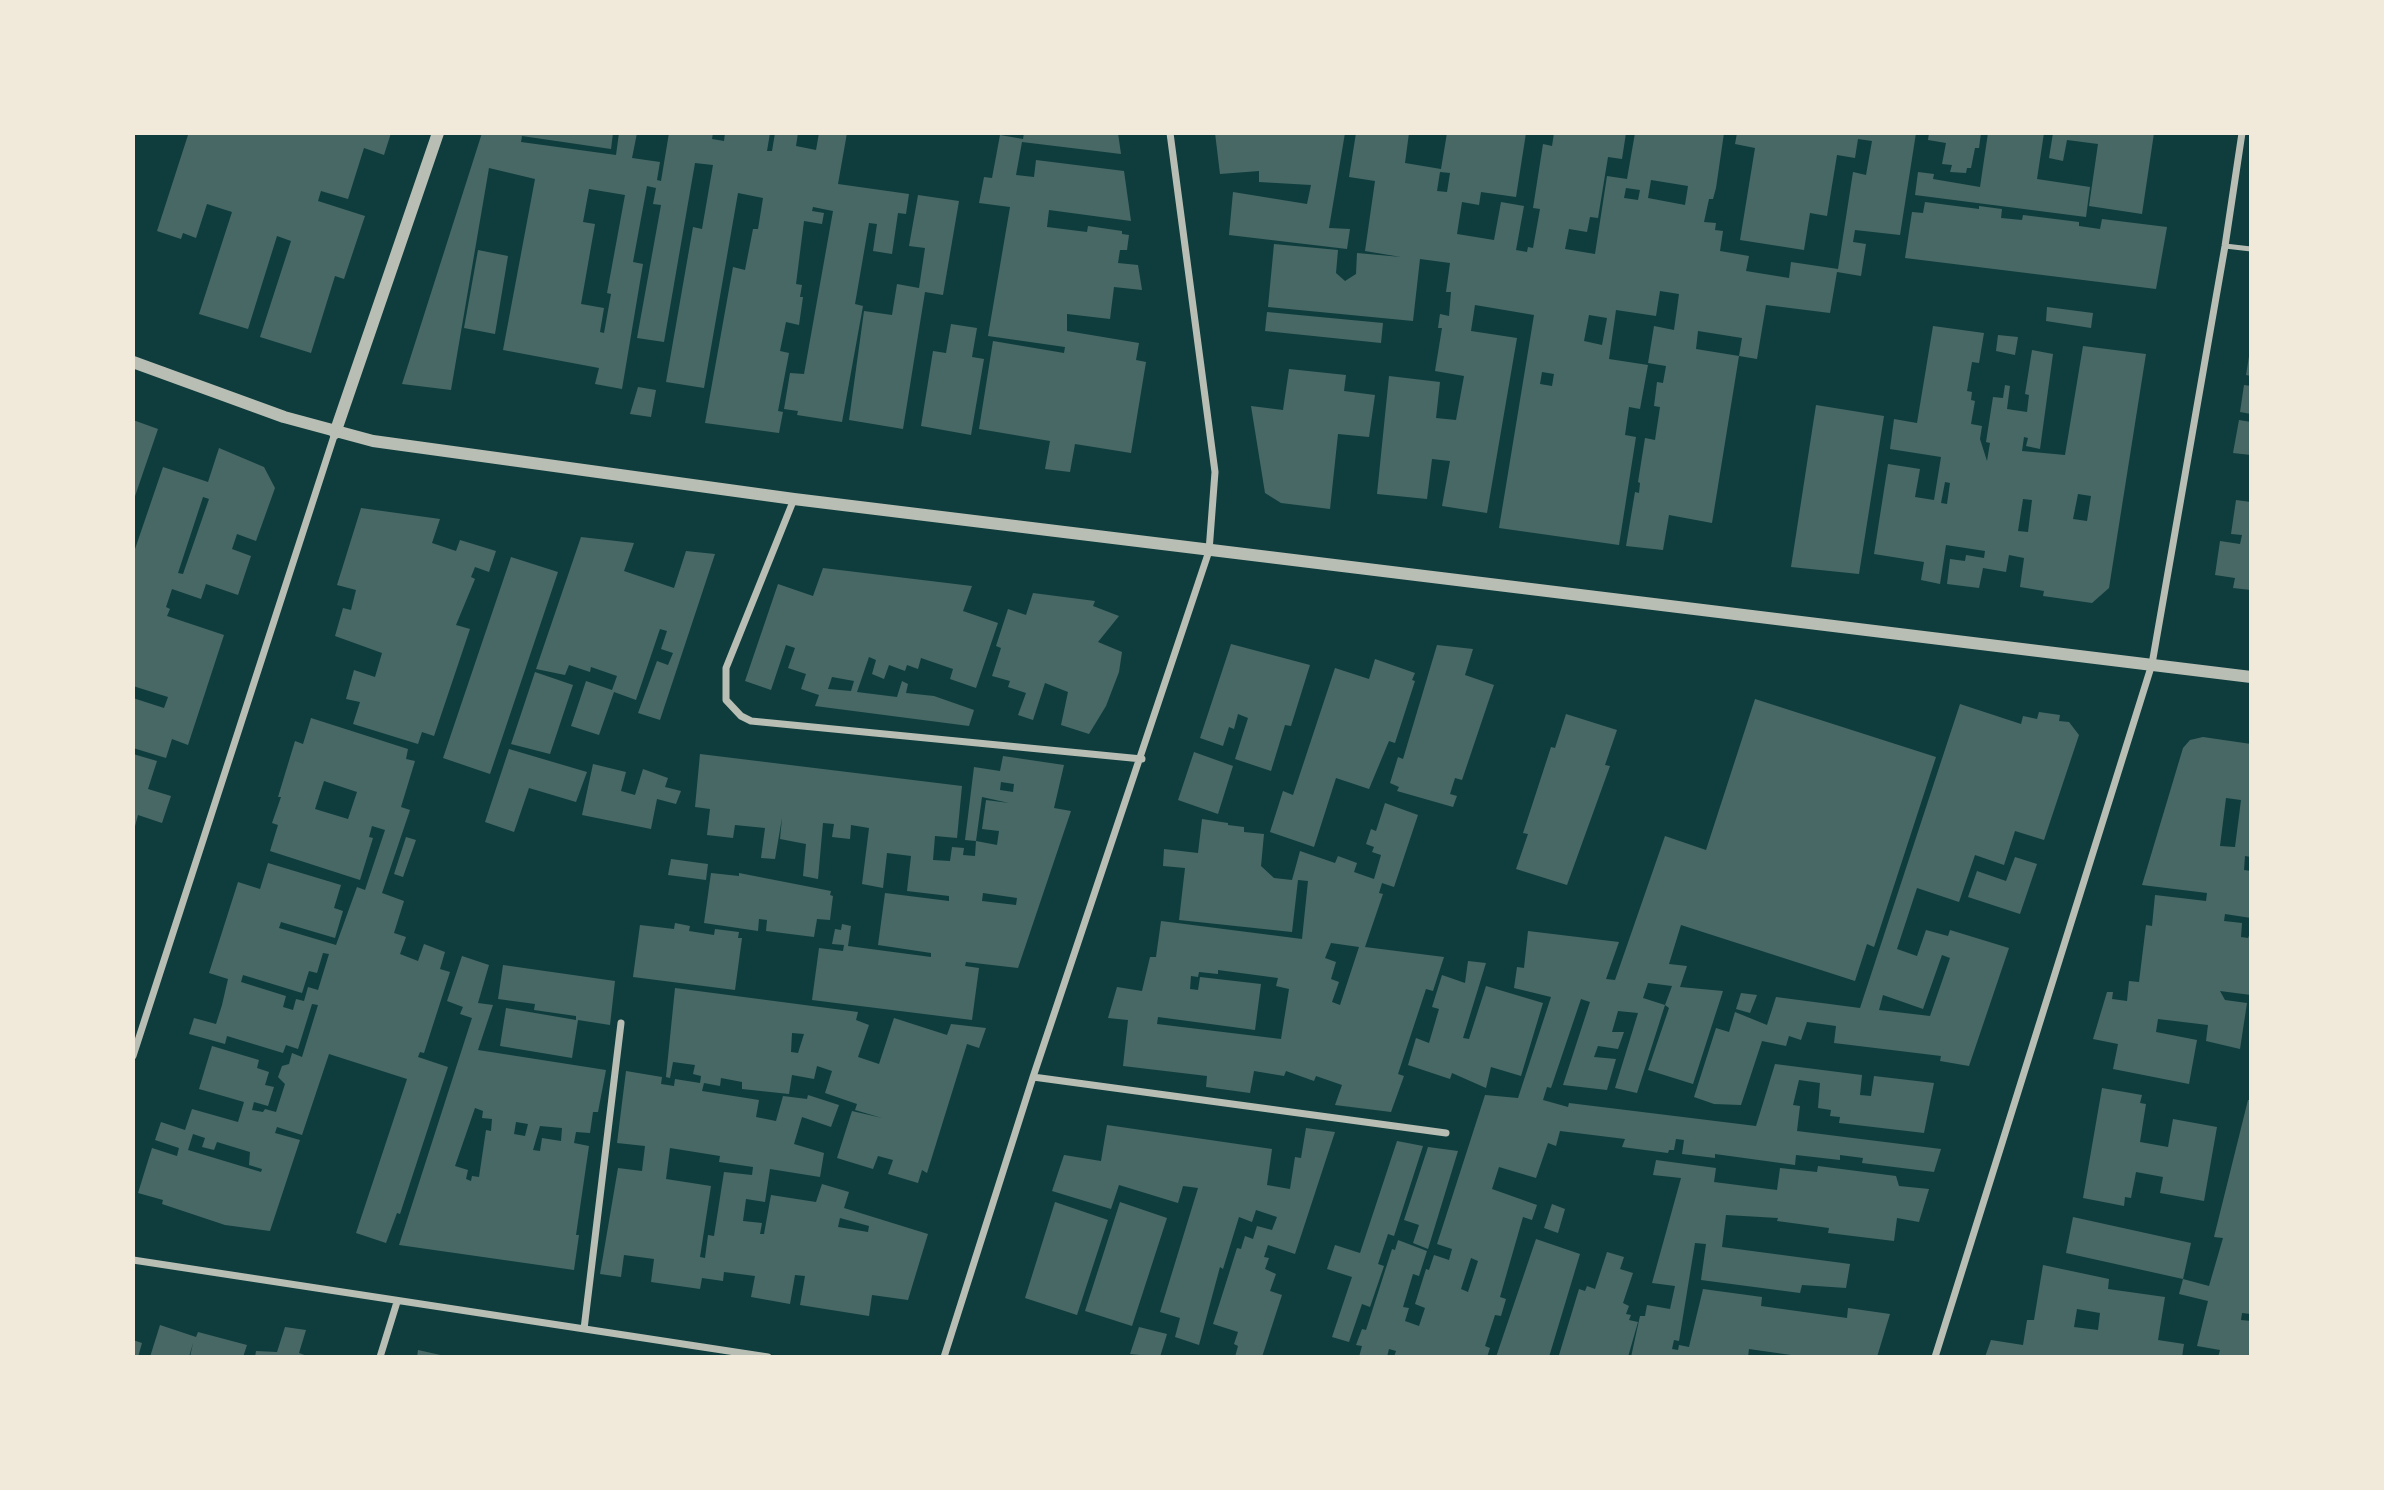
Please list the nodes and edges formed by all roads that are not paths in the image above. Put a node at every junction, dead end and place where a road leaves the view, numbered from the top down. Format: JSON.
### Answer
{"nodes":[{"id":1,"x":438,"y":133,"type":"edge"},
{"id":2,"x":1170,"y":133,"type":"edge"},
{"id":3,"x":2242,"y":133,"type":"edge"},
{"id":4,"x":2225,"y":246,"type":"junction"},
{"id":5,"x":2251,"y":249,"type":"edge"},
{"id":6,"x":133,"y":362,"type":"edge"},
{"id":7,"x":335,"y":433,"type":"junction"},
{"id":8,"x":794,"y":499,"type":"junction"},
{"id":9,"x":1209,"y":551,"type":"junction"},
{"id":10,"x":2152,"y":664,"type":"junction"},
{"id":11,"x":2251,"y":677,"type":"edge"},
{"id":12,"x":1142,"y":759,"type":"junction"},
{"id":13,"x":621,"y":1023,"type":"dead end"},
{"id":14,"x":133,"y":1056,"type":"edge"},
{"id":15,"x":1033,"y":1077,"type":"junction"},
{"id":16,"x":1446,"y":1133,"type":"dead end"},
{"id":17,"x":133,"y":1260,"type":"edge"},
{"id":18,"x":397,"y":1302,"type":"junction"},
{"id":19,"x":584,"y":1329,"type":"junction"},
{"id":20,"x":380,"y":1357,"type":"edge"},
{"id":21,"x":768,"y":1357,"type":"edge"},
{"id":22,"x":944,"y":1357,"type":"edge"},
{"id":23,"x":1935,"y":1357,"type":"edge"}],
"edges":[{"from":1,"to":7,"type":"street"},
{"from":2,"to":9,"type":"street"},
{"from":3,"to":4,"type":"street"},
{"from":4,"to":5,"type":"lane"},
{"from":4,"to":10,"type":"street"},
{"from":6,"to":7,"type":"street"},
{"from":7,"to":8,"type":"street"},
{"from":7,"to":14,"type":"street"},
{"from":8,"to":9,"type":"street"},
{"from":8,"to":12,"type":"street"},
{"from":9,"to":10,"type":"street"},
{"from":9,"to":12,"type":"street"},
{"from":10,"to":11,"type":"street"},
{"from":10,"to":23,"type":"street"},
{"from":12,"to":15,"type":"street"},
{"from":13,"to":19,"type":"street"},
{"from":15,"to":16,"type":"street"},
{"from":15,"to":22,"type":"street"},
{"from":17,"to":18,"type":"street"},
{"from":18,"to":19,"type":"street"},
{"from":18,"to":20,"type":"street"},
{"from":19,"to":21,"type":"street"}]}
